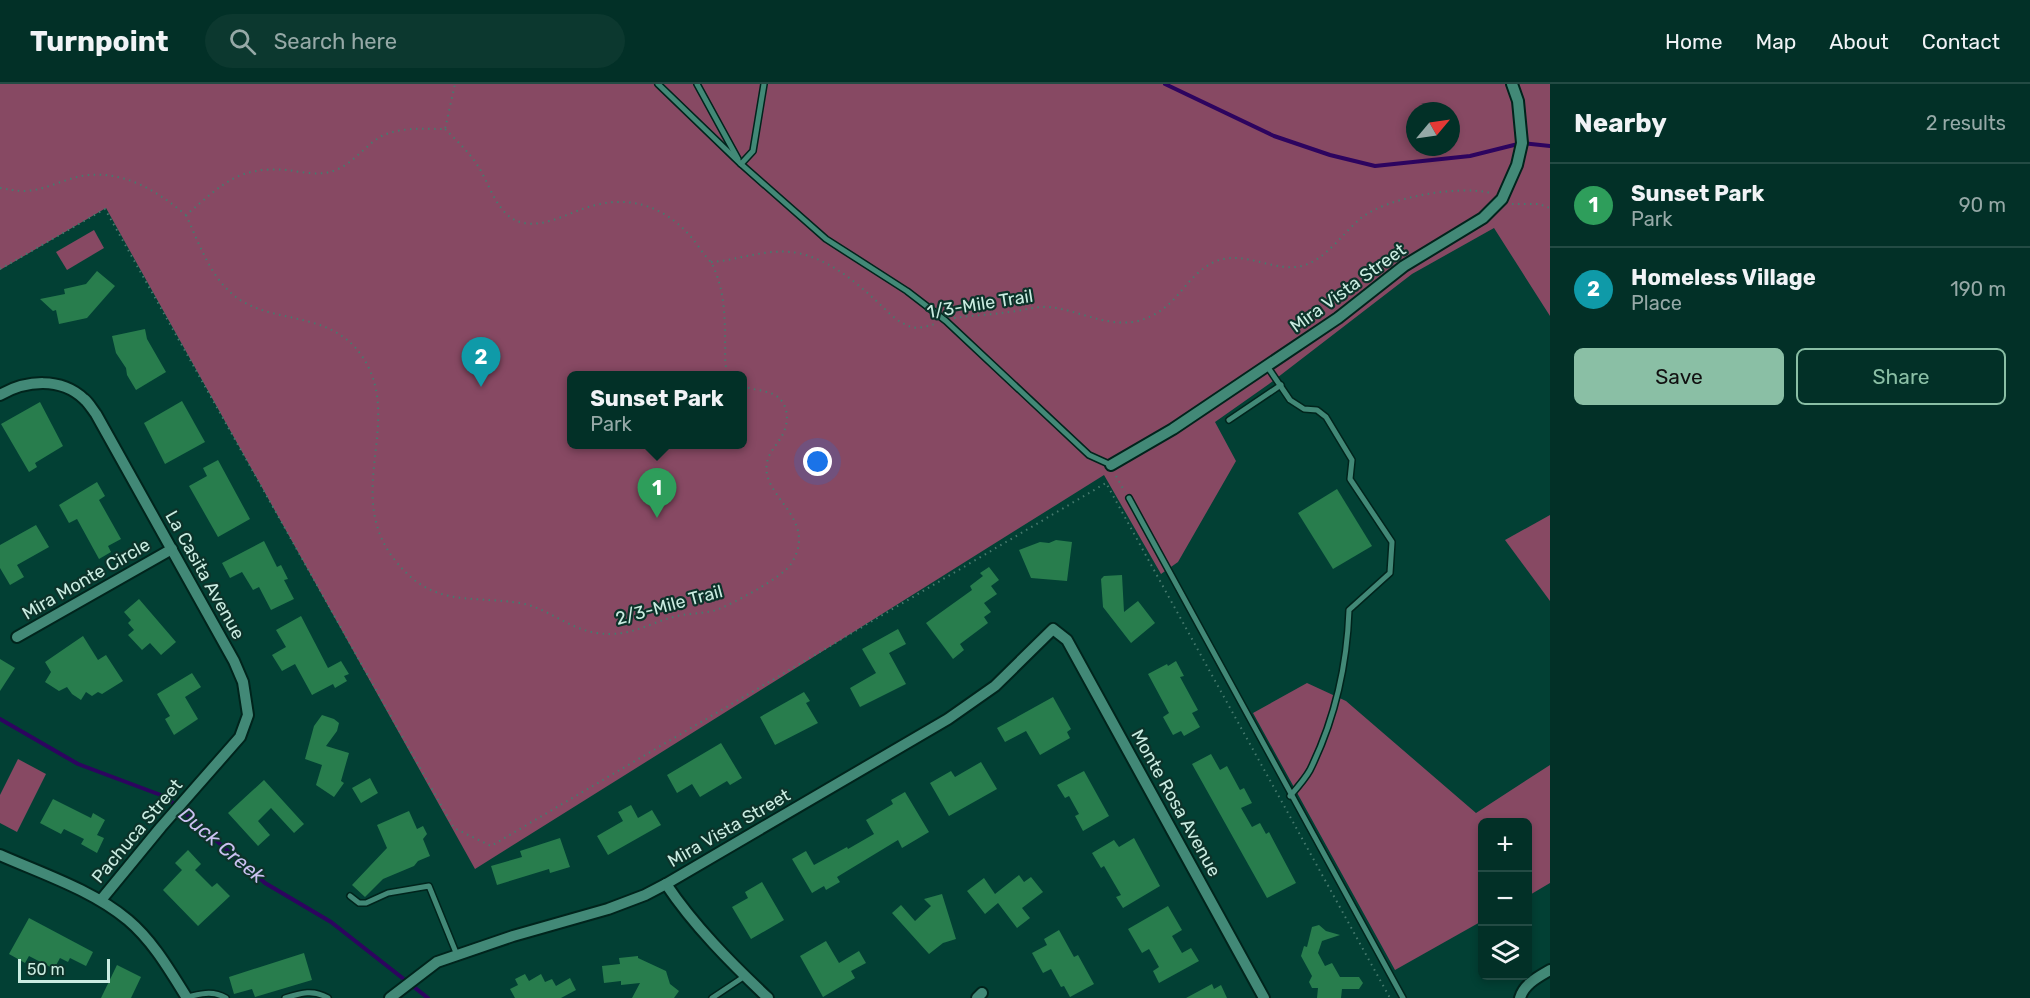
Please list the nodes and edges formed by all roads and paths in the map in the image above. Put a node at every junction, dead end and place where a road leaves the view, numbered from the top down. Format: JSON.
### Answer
{"nodes":[{"id":1,"x":455,"y":84,"type":"edge"},
{"id":2,"x":658,"y":84,"type":"edge"},
{"id":3,"x":697,"y":84,"type":"edge"},
{"id":4,"x":764,"y":84,"type":"edge"},
{"id":5,"x":1512,"y":84,"type":"edge"},
{"id":6,"x":445,"y":129,"type":"junction"},
{"id":7,"x":741,"y":164,"type":"junction"},
{"id":8,"x":0,"y":188,"type":"edge"},
{"id":9,"x":1502,"y":199,"type":"junction"},
{"id":10,"x":1550,"y":208,"type":"edge"},
{"id":11,"x":186,"y":215,"type":"junction"},
{"id":12,"x":711,"y":262,"type":"junction"},
{"id":13,"x":0,"y":269,"type":"edge"},
{"id":14,"x":946,"y":321,"type":"junction"},
{"id":15,"x":1267,"y":366,"type":"junction"},
{"id":16,"x":728,"y":371,"type":"edge"},
{"id":17,"x":1281,"y":385,"type":"junction"},
{"id":18,"x":747,"y":387,"type":"edge"},
{"id":19,"x":0,"y":395,"type":"edge"},
{"id":20,"x":1229,"y":420,"type":"dead end"},
{"id":21,"x":1110,"y":465,"type":"junction"},
{"id":22,"x":1129,"y":498,"type":"joint"},
{"id":23,"x":172,"y":549,"type":"junction"},
{"id":24,"x":1053,"y":629,"type":"joint"},
{"id":25,"x":17,"y":638,"type":"dead end"},
{"id":26,"x":198,"y":783,"type":"joint"},
{"id":27,"x":1290,"y":796,"type":"junction"},
{"id":28,"x":0,"y":855,"type":"edge"},
{"id":29,"x":666,"y":884,"type":"junction"},
{"id":30,"x":350,"y":896,"type":"dead end"},
{"id":31,"x":101,"y":900,"type":"junction"},
{"id":32,"x":457,"y":955,"type":"junction"},
{"id":33,"x":1550,"y":970,"type":"edge"},
{"id":34,"x":745,"y":976,"type":"junction"},
{"id":35,"x":391,"y":997,"type":"edge"},
{"id":36,"x":187,"y":998,"type":"edge"},
{"id":37,"x":226,"y":998,"type":"edge"},
{"id":38,"x":285,"y":998,"type":"edge"},
{"id":39,"x":328,"y":998,"type":"edge"},
{"id":40,"x":712,"y":998,"type":"edge"},
{"id":41,"x":768,"y":998,"type":"edge"},
{"id":42,"x":1264,"y":998,"type":"edge"},
{"id":43,"x":1390,"y":998,"type":"edge"},
{"id":44,"x":1403,"y":998,"type":"edge"},
{"id":45,"x":1520,"y":998,"type":"edge"}],
"edges":[{"from":1,"to":6,"type":"path"},
{"from":2,"to":7,"type":"lane"},
{"from":3,"to":7,"type":"lane"},
{"from":4,"to":7,"type":"lane"},
{"from":5,"to":9,"type":"street","name":"Mira Vista Street"},
{"from":6,"to":11,"type":"path"},
{"from":6,"to":12,"type":"path"},
{"from":7,"to":14,"type":"lane"},
{"from":8,"to":11,"type":"path"},
{"from":9,"to":10,"type":"path","name":"1/3-Mile Trail"},
{"from":9,"to":14,"type":"path","name":"1/3-Mile Trail"},
{"from":9,"to":15,"type":"street","name":"Mira Vista Street"},
{"from":11,"to":18,"type":"path","name":"2/3-Mile Trail"},
{"from":12,"to":14,"type":"path","name":"1/3-Mile Trail"},
{"from":12,"to":16,"type":"path"},
{"from":13,"to":43,"type":"path"},
{"from":14,"to":21,"type":"lane"},
{"from":15,"to":17,"type":"lane"},
{"from":15,"to":21,"type":"street","name":"Mira Vista Street"},
{"from":17,"to":20,"type":"lane"},
{"from":17,"to":27,"type":"lane"},
{"from":19,"to":23,"type":"street","name":"La Casita Avenue"},
{"from":21,"to":22,"type":"path"},
{"from":22,"to":27,"type":"lane"},
{"from":23,"to":25,"type":"street","name":"Mira Monte Circle"},
{"from":23,"to":26,"type":"street","name":"La Casita Avenue"},
{"from":24,"to":29,"type":"street","name":"Mira Vista Street"},
{"from":24,"to":42,"type":"street","name":"Monte Rosa Avenue"},
{"from":26,"to":31,"type":"street","name":"Pachuca Street"},
{"from":27,"to":44,"type":"lane"},
{"from":28,"to":31,"type":"street"},
{"from":29,"to":32,"type":"street","name":"Mira Vista Street"},
{"from":29,"to":34,"type":"street"},
{"from":30,"to":32,"type":"lane"},
{"from":31,"to":36,"type":"street"},
{"from":32,"to":35,"type":"street","name":"Mira Vista Street"},
{"from":33,"to":45,"type":"street"},
{"from":34,"to":40,"type":"lane"},
{"from":34,"to":41,"type":"street"},
{"from":36,"to":37,"type":"lane"},
{"from":38,"to":39,"type":"lane"}]}
